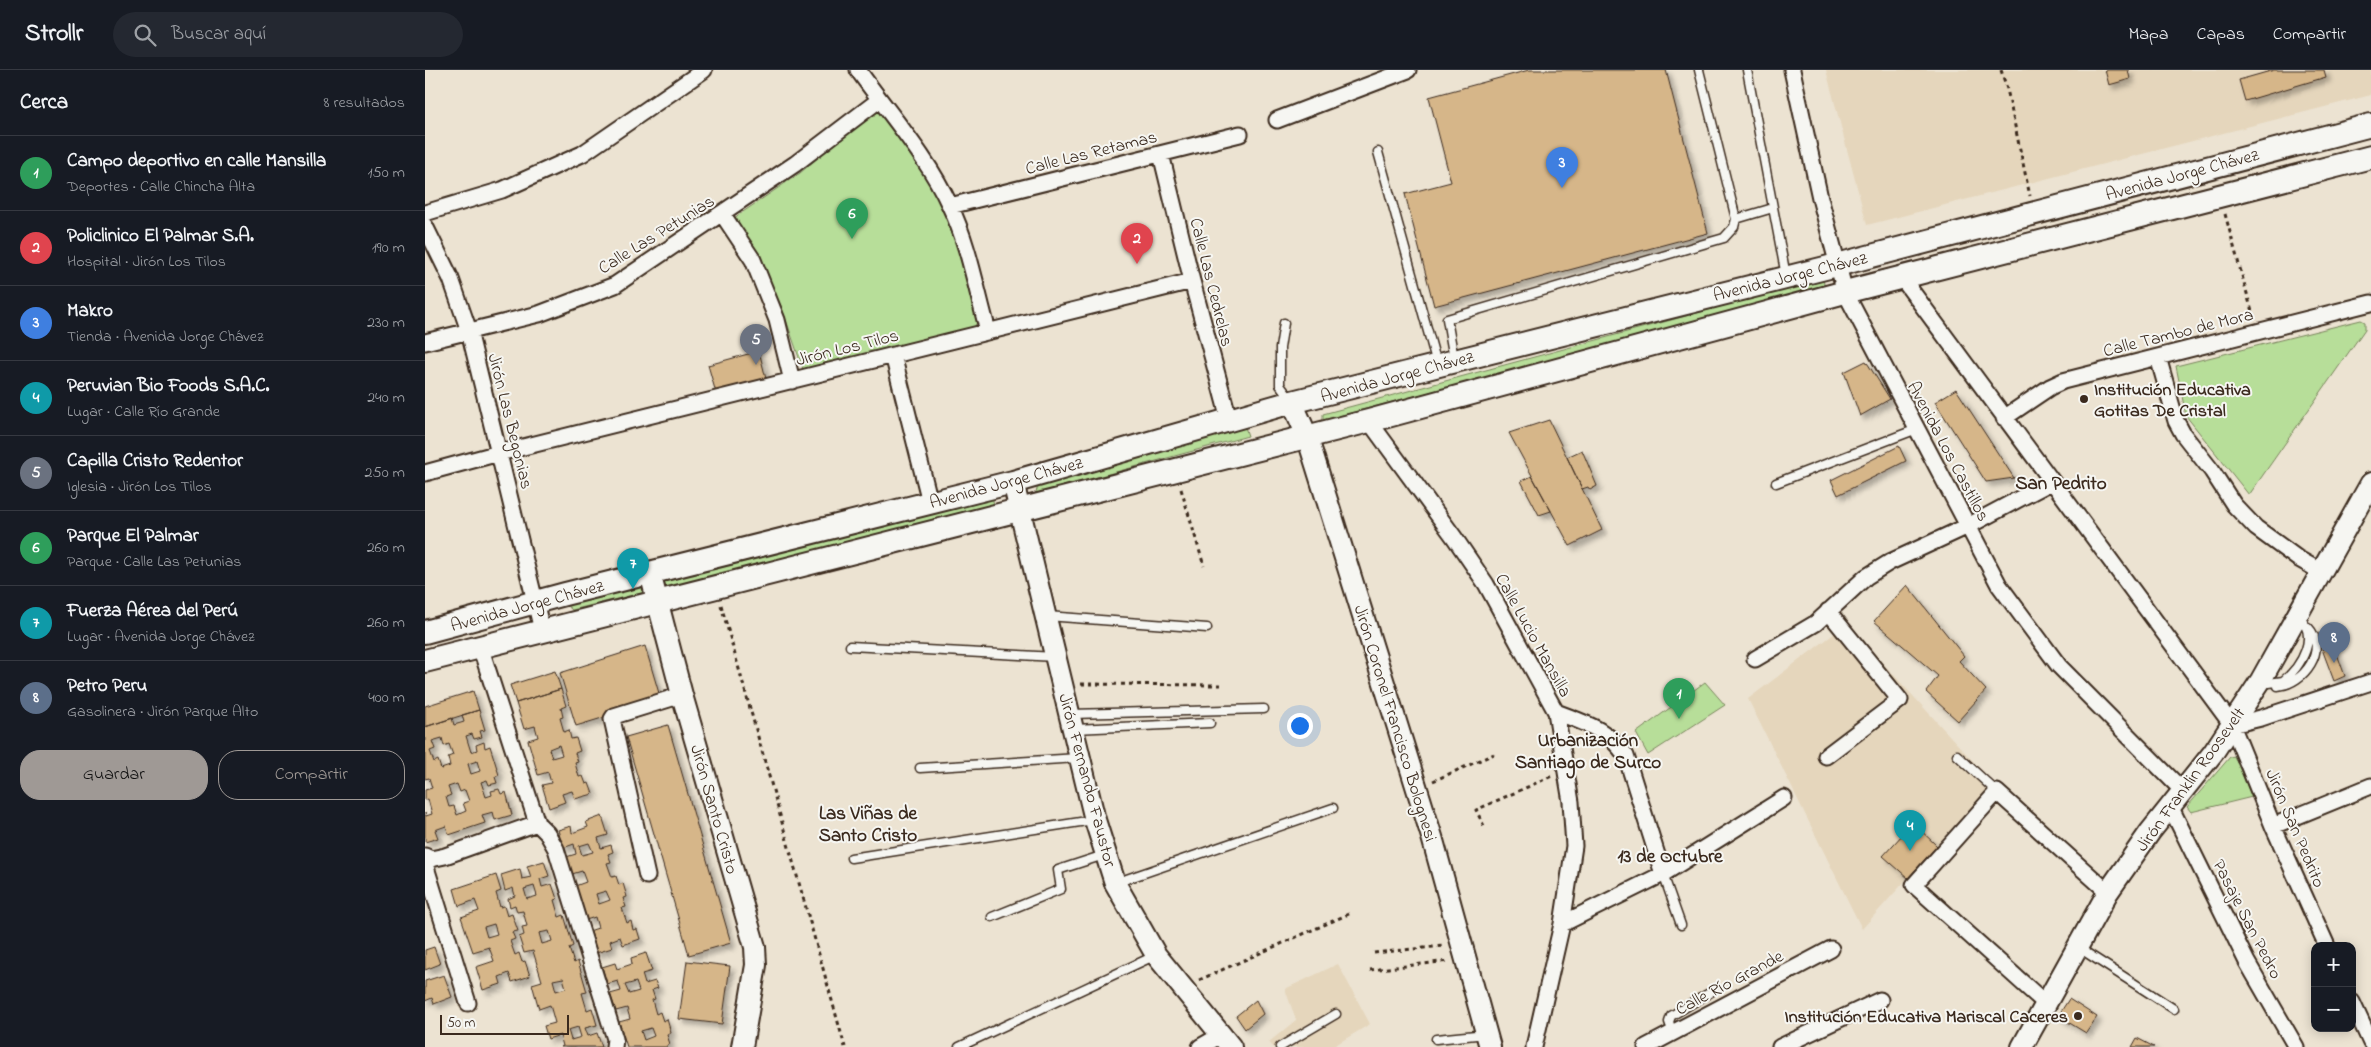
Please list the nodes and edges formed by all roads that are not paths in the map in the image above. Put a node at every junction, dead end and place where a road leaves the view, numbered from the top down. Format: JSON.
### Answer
{"nodes":[{"id":1,"x":705,"y":70,"type":"edge"},
{"id":2,"x":858,"y":70,"type":"edge"},
{"id":3,"x":1408,"y":70,"type":"edge"},
{"id":4,"x":1699,"y":70,"type":"edge"},
{"id":5,"x":1747,"y":70,"type":"edge"},
{"id":6,"x":1792,"y":70,"type":"edge"},
{"id":7,"x":1385,"y":74,"type":"edge"},
{"id":8,"x":879,"y":100,"type":"junction"},
{"id":9,"x":1277,"y":120,"type":"dead end"},
{"id":10,"x":2371,"y":125,"type":"edge"},
{"id":11,"x":1240,"y":134,"type":"dead end"},
{"id":12,"x":1377,"y":152,"type":"dead end"},
{"id":13,"x":1161,"y":154,"type":"junction"},
{"id":14,"x":2371,"y":157,"type":"edge"},
{"id":15,"x":950,"y":206,"type":"junction"},
{"id":16,"x":1773,"y":208,"type":"junction"},
{"id":17,"x":425,"y":213,"type":"edge"},
{"id":18,"x":723,"y":215,"type":"junction"},
{"id":19,"x":1736,"y":219,"type":"junction"},
{"id":20,"x":425,"y":226,"type":"edge"},
{"id":21,"x":1837,"y":265,"type":"junction"},
{"id":22,"x":1787,"y":278,"type":"junction"},
{"id":23,"x":1901,"y":278,"type":"junction"},
{"id":24,"x":1192,"y":281,"type":"junction"},
{"id":25,"x":1845,"y":292,"type":"junction"},
{"id":26,"x":2371,"y":303,"type":"edge"},
{"id":27,"x":1284,"y":323,"type":"dead end"},
{"id":28,"x":469,"y":330,"type":"junction"},
{"id":29,"x":988,"y":331,"type":"junction"},
{"id":30,"x":425,"y":342,"type":"edge"},
{"id":31,"x":893,"y":355,"type":"junction"},
{"id":32,"x":2158,"y":357,"type":"junction"},
{"id":33,"x":1446,"y":364,"type":"junction"},
{"id":34,"x":793,"y":381,"type":"junction"},
{"id":35,"x":1292,"y":402,"type":"junction"},
{"id":36,"x":2003,"y":418,"type":"junction"},
{"id":37,"x":1229,"y":419,"type":"junction"},
{"id":38,"x":1369,"y":421,"type":"junction"},
{"id":39,"x":1917,"y":429,"type":"junction"},
{"id":40,"x":1307,"y":436,"type":"junction"},
{"id":41,"x":499,"y":453,"type":"junction"},
{"id":42,"x":425,"y":473,"type":"edge"},
{"id":43,"x":1013,"y":482,"type":"junction"},
{"id":44,"x":2051,"y":482,"type":"junction"},
{"id":45,"x":1775,"y":483,"type":"dead end"},
{"id":46,"x":2371,"y":483,"type":"edge"},
{"id":47,"x":930,"y":502,"type":"junction"},
{"id":48,"x":1020,"y":508,"type":"junction"},
{"id":49,"x":1968,"y":526,"type":"junction"},
{"id":50,"x":2320,"y":571,"type":"junction"},
{"id":51,"x":650,"y":573,"type":"junction"},
{"id":52,"x":536,"y":602,"type":"junction"},
{"id":53,"x":659,"y":602,"type":"junction"},
{"id":54,"x":1828,"y":611,"type":"junction"},
{"id":55,"x":1047,"y":616,"type":"junction"},
{"id":56,"x":2302,"y":621,"type":"junction"},
{"id":57,"x":1207,"y":628,"type":"dead end"},
{"id":58,"x":542,"y":630,"type":"junction"},
{"id":59,"x":425,"y":632,"type":"edge"},
{"id":60,"x":480,"y":646,"type":"junction"},
{"id":61,"x":850,"y":646,"type":"dead end"},
{"id":62,"x":1057,"y":658,"type":"junction"},
{"id":63,"x":1755,"y":659,"type":"dead end"},
{"id":64,"x":425,"y":661,"type":"edge"},
{"id":65,"x":2265,"y":681,"type":"junction"},
{"id":66,"x":2371,"y":682,"type":"edge"},
{"id":67,"x":683,"y":694,"type":"junction"},
{"id":68,"x":1264,"y":709,"type":"dead end"},
{"id":69,"x":1556,"y":712,"type":"junction"},
{"id":70,"x":1072,"y":722,"type":"junction"},
{"id":71,"x":1210,"y":723,"type":"dead end"},
{"id":72,"x":2232,"y":725,"type":"junction"},
{"id":73,"x":1957,"y":755,"type":"dead end"},
{"id":74,"x":1826,"y":756,"type":"dead end"},
{"id":75,"x":1080,"y":758,"type":"junction"},
{"id":76,"x":920,"y":768,"type":"dead end"},
{"id":77,"x":2371,"y":786,"type":"edge"},
{"id":78,"x":2182,"y":790,"type":"junction"},
{"id":79,"x":1997,"y":792,"type":"junction"},
{"id":80,"x":1784,"y":798,"type":"dead end"},
{"id":81,"x":2170,"y":806,"type":"junction"},
{"id":82,"x":1333,"y":808,"type":"dead end"},
{"id":83,"x":1095,"y":820,"type":"junction"},
{"id":84,"x":537,"y":823,"type":"junction"},
{"id":85,"x":2273,"y":826,"type":"junction"},
{"id":86,"x":1106,"y":854,"type":"junction"},
{"id":87,"x":425,"y":856,"type":"edge"},
{"id":88,"x":851,"y":858,"type":"dead end"},
{"id":89,"x":425,"y":864,"type":"edge"},
{"id":90,"x":1663,"y":874,"type":"junction"},
{"id":91,"x":647,"y":876,"type":"dead end"},
{"id":92,"x":1115,"y":882,"type":"junction"},
{"id":93,"x":2108,"y":892,"type":"junction"},
{"id":94,"x":992,"y":917,"type":"dead end"},
{"id":95,"x":1562,"y":924,"type":"junction"},
{"id":96,"x":1681,"y":925,"type":"dead end"},
{"id":97,"x":2325,"y":942,"type":"edge"},
{"id":98,"x":2077,"y":947,"type":"junction"},
{"id":99,"x":1831,"y":949,"type":"dead end"},
{"id":100,"x":1156,"y":955,"type":"junction"},
{"id":101,"x":1711,"y":992,"type":"dead end"},
{"id":102,"x":1879,"y":1000,"type":"dead end"},
{"id":103,"x":468,"y":1004,"type":"dead end"},
{"id":104,"x":2046,"y":1004,"type":"junction"},
{"id":105,"x":2174,"y":1009,"type":"dead end"},
{"id":106,"x":2356,"y":1011,"type":"edge"},
{"id":107,"x":1336,"y":1014,"type":"dead end"},
{"id":108,"x":1673,"y":1032,"type":"junction"},
{"id":109,"x":1436,"y":1040,"type":"dead end"},
{"id":110,"x":1488,"y":1040,"type":"edge"},
{"id":111,"x":1226,"y":1041,"type":"edge"},
{"id":112,"x":2371,"y":1043,"type":"edge"},
{"id":113,"x":614,"y":1047,"type":"edge"},
{"id":114,"x":742,"y":1047,"type":"edge"},
{"id":115,"x":959,"y":1047,"type":"edge"},
{"id":116,"x":1200,"y":1047,"type":"edge"},
{"id":117,"x":1280,"y":1047,"type":"edge"},
{"id":118,"x":1534,"y":1047,"type":"edge"},
{"id":119,"x":1646,"y":1047,"type":"edge"},
{"id":120,"x":1780,"y":1047,"type":"edge"},
{"id":121,"x":2022,"y":1047,"type":"edge"},
{"id":122,"x":2296,"y":1047,"type":"edge"}],
"edges":[{"from":1,"to":17,"type":"street"},
{"from":2,"to":8,"type":"street"},
{"from":3,"to":7,"type":"street"},
{"from":4,"to":19,"type":"lane"},
{"from":5,"to":16,"type":"lane"},
{"from":6,"to":21,"type":"street","name":"Avenida Los Castillos"},
{"from":7,"to":9,"type":"street"},
{"from":8,"to":15,"type":"street"},
{"from":8,"to":18,"type":"street","name":"Calle Las Petunias"},
{"from":10,"to":21,"type":"main road","name":"Avenida Jorge Chávez"},
{"from":11,"to":13,"type":"street","name":"Calle Las Retamas"},
{"from":12,"to":33,"type":"lane"},
{"from":13,"to":15,"type":"street","name":"Calle Las Retamas"},
{"from":13,"to":24,"type":"street","name":"Calle Las Cedrelas"},
{"from":14,"to":23,"type":"main road","name":"Avenida Jorge Chávez"},
{"from":15,"to":29,"type":"street"},
{"from":16,"to":19,"type":"lane"},
{"from":16,"to":22,"type":"lane"},
{"from":18,"to":28,"type":"street","name":"Calle Las Petunias"},
{"from":18,"to":34,"type":"street"},
{"from":19,"to":33,"type":"lane"},
{"from":20,"to":28,"type":"street","name":"Jirón Las Begonias"},
{"from":21,"to":22,"type":"main road","name":"Avenida Jorge Chávez"},
{"from":21,"to":25,"type":"street","name":"Avenida Los Castillos"},
{"from":22,"to":33,"type":"main road","name":"Avenida Jorge Chávez"},
{"from":23,"to":25,"type":"main road","name":"Avenida Jorge Chávez"},
{"from":23,"to":36,"type":"street","name":"Jirón San Pedrito"},
{"from":24,"to":29,"type":"street","name":"Jirón Los Tilos"},
{"from":24,"to":37,"type":"street","name":"Calle Las Cedrelas"},
{"from":25,"to":38,"type":"main road","name":"Avenida Jorge Chávez"},
{"from":25,"to":39,"type":"street","name":"Avenida Los Castillos"},
{"from":26,"to":32,"type":"street","name":"Calle Tambo de Mora"},
{"from":27,"to":35,"type":"lane"},
{"from":28,"to":30,"type":"street","name":"Calle Las Petunias"},
{"from":28,"to":41,"type":"street","name":"Jirón Las Begonias"},
{"from":29,"to":31,"type":"street","name":"Jirón Los Tilos"},
{"from":31,"to":34,"type":"street","name":"Jirón Los Tilos"},
{"from":31,"to":47,"type":"street"},
{"from":32,"to":36,"type":"street","name":"Calle Tambo de Mora"},
{"from":32,"to":50,"type":"street"},
{"from":33,"to":35,"type":"main road","name":"Avenida Jorge Chávez"},
{"from":34,"to":41,"type":"street","name":"Jirón Los Tilos"},
{"from":35,"to":37,"type":"main road","name":"Avenida Jorge Chávez"},
{"from":35,"to":40,"type":"street","name":"Jirón Coronel Francisco Bolognesi"},
{"from":36,"to":44,"type":"street","name":"Jirón San Pedrito"},
{"from":37,"to":43,"type":"main road","name":"Avenida Jorge Chávez"},
{"from":38,"to":40,"type":"main road","name":"Avenida Jorge Chávez"},
{"from":38,"to":69,"type":"street","name":"Calle Lucio Mansilla"},
{"from":39,"to":45,"type":"lane"},
{"from":39,"to":49,"type":"street","name":"Avenida Los Castillos"},
{"from":40,"to":48,"type":"main road","name":"Avenida Jorge Chávez"},
{"from":40,"to":110,"type":"street","name":"Jirón Coronel Francisco Bolognesi"},
{"from":41,"to":42,"type":"street","name":"Jirón Los Tilos"},
{"from":41,"to":52,"type":"street","name":"Jirón Las Begonias"},
{"from":43,"to":47,"type":"main road","name":"Avenida Jorge Chávez"},
{"from":43,"to":48,"type":"street","name":"Jirón Fernando Faustor"},
{"from":44,"to":49,"type":"street"},
{"from":44,"to":72,"type":"street","name":"Jirón San Pedrito"},
{"from":46,"to":50,"type":"street","name":"Jirón Franklin Roosevelt"},
{"from":47,"to":51,"type":"main road","name":"Avenida Jorge Chávez"},
{"from":48,"to":53,"type":"main road","name":"Avenida Jorge Chávez"},
{"from":48,"to":55,"type":"street","name":"Jirón Fernando Faustor"},
{"from":49,"to":54,"type":"street"},
{"from":49,"to":78,"type":"street","name":"Avenida Los Castillos"},
{"from":50,"to":56,"type":"street","name":"Jirón Franklin Roosevelt"},
{"from":51,"to":52,"type":"main road","name":"Avenida Jorge Chávez"},
{"from":51,"to":53,"type":"street","name":"Jirón Santo Cristo"},
{"from":52,"to":58,"type":"street","name":"Jirón Las Begonias"},
{"from":52,"to":59,"type":"main road","name":"Avenida Jorge Chávez"},
{"from":53,"to":58,"type":"main road","name":"Avenida Jorge Chávez"},
{"from":53,"to":67,"type":"street","name":"Jirón Santo Cristo"},
{"from":54,"to":63,"type":"street"},
{"from":54,"to":74,"type":"street"},
{"from":55,"to":57,"type":"lane"},
{"from":55,"to":62,"type":"street","name":"Jirón Fernando Faustor"},
{"from":56,"to":65,"type":"street","name":"Jirón Franklin Roosevelt"},
{"from":56,"to":65,"type":"lane"},
{"from":58,"to":60,"type":"main road","name":"Avenida Jorge Chávez"},
{"from":60,"to":64,"type":"main road","name":"Avenida Jorge Chávez"},
{"from":60,"to":84,"type":"street"},
{"from":61,"to":62,"type":"lane"},
{"from":62,"to":70,"type":"street","name":"Jirón Fernando Faustor"},
{"from":65,"to":72,"type":"street","name":"Jirón Franklin Roosevelt"},
{"from":66,"to":72,"type":"street"},
{"from":67,"to":91,"type":"street"},
{"from":67,"to":114,"type":"street","name":"Jirón Santo Cristo"},
{"from":68,"to":70,"type":"lane"},
{"from":69,"to":90,"type":"street"},
{"from":69,"to":95,"type":"street","name":"Calle Lucio Mansilla"},
{"from":70,"to":71,"type":"lane"},
{"from":70,"to":75,"type":"street","name":"Jirón Fernando Faustor"},
{"from":72,"to":78,"type":"street","name":"Jirón Franklin Roosevelt"},
{"from":72,"to":85,"type":"street","name":"Jirón San Pedrito"},
{"from":73,"to":79,"type":"lane"},
{"from":75,"to":76,"type":"lane"},
{"from":75,"to":83,"type":"street","name":"Jirón Fernando Faustor"},
{"from":77,"to":85,"type":"street"},
{"from":78,"to":81,"type":"street","name":"Jirón Franklin Roosevelt"},
{"from":79,"to":93,"type":"street"},
{"from":79,"to":104,"type":"street"},
{"from":80,"to":90,"type":"street"},
{"from":81,"to":93,"type":"street","name":"Jirón Franklin Roosevelt"},
{"from":81,"to":122,"type":"street","name":"Pasaje San Pedro"},
{"from":82,"to":92,"type":"lane"},
{"from":83,"to":86,"type":"street","name":"Jirón Fernando Faustor"},
{"from":83,"to":88,"type":"lane"},
{"from":84,"to":87,"type":"street"},
{"from":84,"to":113,"type":"street"},
{"from":85,"to":97,"type":"street","name":"Jirón San Pedrito"},
{"from":86,"to":92,"type":"street","name":"Jirón Fernando Faustor"},
{"from":86,"to":94,"type":"lane"},
{"from":89,"to":103,"type":"street"},
{"from":90,"to":95,"type":"street"},
{"from":90,"to":96,"type":"lane"},
{"from":92,"to":100,"type":"street","name":"Jirón Fernando Faustor"},
{"from":93,"to":98,"type":"street","name":"Jirón Franklin Roosevelt"},
{"from":95,"to":118,"type":"street","name":"Calle Lucio Mansilla"},
{"from":98,"to":104,"type":"street","name":"Jirón Franklin Roosevelt"},
{"from":98,"to":105,"type":"lane"},
{"from":99,"to":108,"type":"street","name":"Calle Río Grande"},
{"from":100,"to":111,"type":"street","name":"Jirón Fernando Faustor"},
{"from":100,"to":115,"type":"lane"},
{"from":101,"to":108,"type":"lane"},
{"from":102,"to":120,"type":"street"},
{"from":104,"to":121,"type":"street","name":"Jirón Franklin Roosevelt"},
{"from":106,"to":112,"type":"street"},
{"from":107,"to":117,"type":"lane"},
{"from":108,"to":119,"type":"street","name":"Calle Río Grande"},
{"from":109,"to":110,"type":"lane"},
{"from":111,"to":116,"type":"street"}]}
